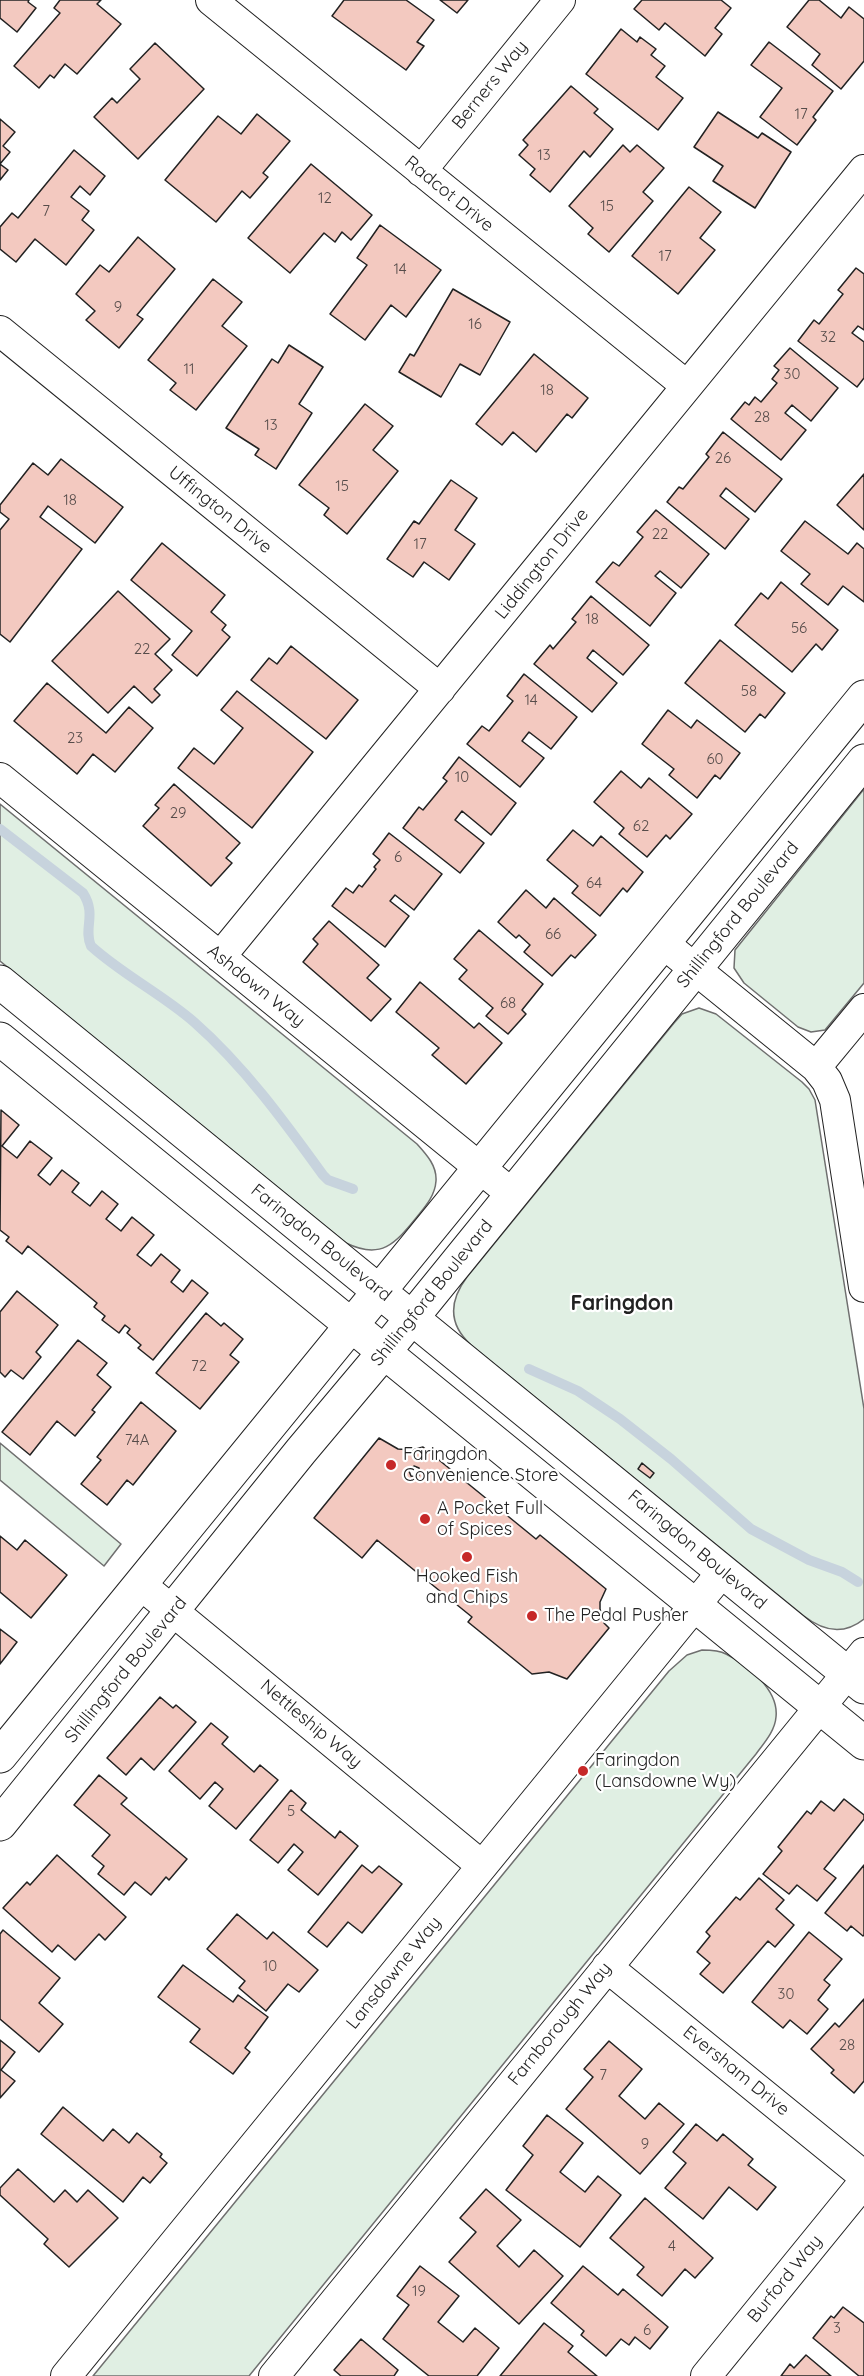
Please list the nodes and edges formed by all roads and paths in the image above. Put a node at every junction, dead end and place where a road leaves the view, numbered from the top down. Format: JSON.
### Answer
{"nodes":[{"id":1,"x":211,"y":0,"type":"edge"},
{"id":2,"x":560,"y":0,"type":"edge"},
{"id":3,"x":864,"y":170,"type":"edge"},
{"id":4,"x":421,"y":171,"type":"junction"},
{"id":5,"x":0,"y":331,"type":"edge"},
{"id":6,"x":687,"y":386,"type":"junction"},
{"id":7,"x":440,"y":689,"type":"junction"},
{"id":8,"x":864,"y":697,"type":"edge"},
{"id":9,"x":864,"y":761,"type":"edge"},
{"id":10,"x":0,"y":778,"type":"edge"},
{"id":11,"x":663,"y":943,"type":"junction"},
{"id":12,"x":220,"y":957,"type":"junction"},
{"id":13,"x":694,"y":969,"type":"junction"},
{"id":14,"x":0,"y":982,"type":"edge"},
{"id":15,"x":864,"y":1009,"type":"edge"},
{"id":16,"x":0,"y":1039,"type":"edge"},
{"id":17,"x":816,"y":1067,"type":"junction"},
{"id":18,"x":479,"y":1167,"type":"junction"},
{"id":19,"x":512,"y":1194,"type":"junction"},
{"id":20,"x":864,"y":1287,"type":"edge"},
{"id":21,"x":379,"y":1290,"type":"junction"},
{"id":22,"x":413,"y":1317,"type":"junction"},
{"id":23,"x":351,"y":1324,"type":"junction"},
{"id":24,"x":385,"y":1352,"type":"junction"},
{"id":25,"x":723,"y":1571,"type":"junction"},
{"id":26,"x":140,"y":1584,"type":"junction"},
{"id":27,"x":695,"y":1604,"type":"junction"},
{"id":28,"x":174,"y":1611,"type":"junction"},
{"id":29,"x":858,"y":1671,"type":"edge"},
{"id":30,"x":820,"y":1707,"type":"junction"},
{"id":31,"x":864,"y":1743,"type":"edge"},
{"id":32,"x":0,"y":1756,"type":"edge"},
{"id":33,"x":0,"y":1824,"type":"edge"},
{"id":34,"x":482,"y":1865,"type":"junction"},
{"id":35,"x":607,"y":1967,"type":"junction"},
{"id":36,"x":864,"y":2176,"type":"edge"},
{"id":37,"x":864,"y":2182,"type":"edge"},
{"id":38,"x":66,"y":2376,"type":"edge"},
{"id":39,"x":274,"y":2376,"type":"edge"},
{"id":40,"x":706,"y":2376,"type":"edge"}],
"edges":[{"from":1,"to":4,"type":"street","name":"Radcot Drive"},
{"from":2,"to":4,"type":"street","name":"Berners Way"},
{"from":3,"to":6,"type":"street","name":"Liddington Drive"},
{"from":4,"to":6,"type":"street","name":"Radcot Drive"},
{"from":5,"to":7,"type":"street","name":"Uffington Drive"},
{"from":6,"to":7,"type":"street","name":"Liddington Drive"},
{"from":7,"to":12,"type":"street","name":"Liddington Drive"},
{"from":8,"to":11,"type":"street"},
{"from":9,"to":13,"type":"street","name":"Shillingford Boulevard"},
{"from":10,"to":12,"type":"street","name":"Ashdown Way"},
{"from":11,"to":13,"type":"street"},
{"from":11,"to":18,"type":"street"},
{"from":12,"to":18,"type":"street","name":"Ashdown Way"},
{"from":13,"to":17,"type":"street"},
{"from":13,"to":19,"type":"street","name":"Shillingford Boulevard"},
{"from":14,"to":21,"type":"street","name":"Faringdon Boulevard"},
{"from":15,"to":17,"type":"street"},
{"from":16,"to":23,"type":"street"},
{"from":17,"to":20,"type":"street"},
{"from":18,"to":19,"type":"street","name":"Ashdown Way"},
{"from":18,"to":21,"type":"street"},
{"from":19,"to":22,"type":"street","name":"Shillingford Boulevard"},
{"from":21,"to":22,"type":"street","name":"Faringdon Boulevard"},
{"from":21,"to":23,"type":"street"},
{"from":22,"to":24,"type":"street","name":"Shillingford Boulevard"},
{"from":22,"to":25,"type":"street","name":"Faringdon Boulevard"},
{"from":23,"to":24,"type":"street"},
{"from":23,"to":26,"type":"street"},
{"from":24,"to":27,"type":"street"},
{"from":24,"to":28,"type":"street","name":"Shillingford Boulevard"},
{"from":25,"to":27,"type":"street","name":"Lansdowne Way"},
{"from":25,"to":29,"type":"street","name":"Faringdon Boulevard"},
{"from":26,"to":28,"type":"street","name":"Nettleship Way"},
{"from":26,"to":32,"type":"street"},
{"from":27,"to":30,"type":"street"},
{"from":27,"to":34,"type":"street","name":"Lansdowne Way"},
{"from":28,"to":33,"type":"street","name":"Shillingford Boulevard"},
{"from":28,"to":34,"type":"street","name":"Nettleship Way"},
{"from":29,"to":30,"type":"street","name":"Farnborough Way"},
{"from":30,"to":31,"type":"street"},
{"from":30,"to":35,"type":"street","name":"Farnborough Way"},
{"from":34,"to":38,"type":"street","name":"Lansdowne Way"},
{"from":35,"to":36,"type":"street","name":"Eversham Drive"},
{"from":35,"to":39,"type":"street","name":"Farnborough Way"},
{"from":37,"to":40,"type":"street","name":"Burford Way"}]}
